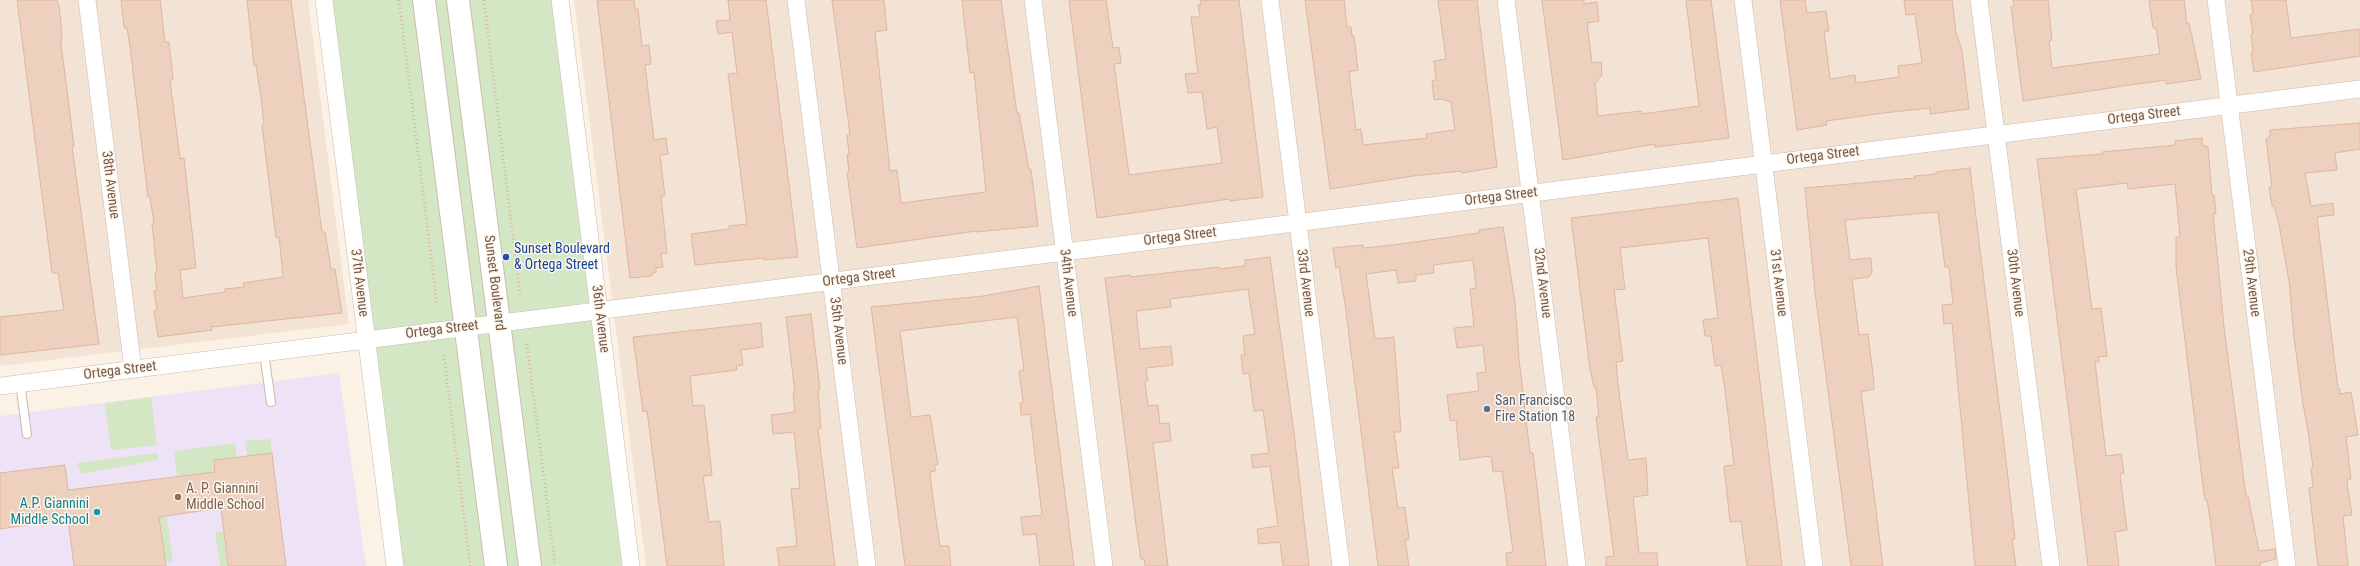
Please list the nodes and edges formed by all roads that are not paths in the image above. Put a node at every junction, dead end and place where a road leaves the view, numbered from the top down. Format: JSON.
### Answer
{"nodes":[{"id":1,"x":87,"y":0,"type":"edge"},
{"id":2,"x":324,"y":0,"type":"edge"},
{"id":3,"x":424,"y":0,"type":"edge"},
{"id":4,"x":458,"y":0,"type":"edge"},
{"id":5,"x":560,"y":0,"type":"edge"},
{"id":6,"x":796,"y":0,"type":"edge"},
{"id":7,"x":1033,"y":0,"type":"edge"},
{"id":8,"x":1270,"y":0,"type":"edge"},
{"id":9,"x":1506,"y":0,"type":"edge"},
{"id":10,"x":1742,"y":0,"type":"edge"},
{"id":11,"x":1979,"y":0,"type":"edge"},
{"id":12,"x":2216,"y":0,"type":"edge"},
{"id":13,"x":2360,"y":89,"type":"edge"},
{"id":14,"x":2229,"y":105,"type":"junction"},
{"id":15,"x":1996,"y":135,"type":"junction"},
{"id":16,"x":1763,"y":164,"type":"junction"},
{"id":17,"x":1530,"y":193,"type":"junction"},
{"id":18,"x":1298,"y":222,"type":"junction"},
{"id":19,"x":1064,"y":252,"type":"junction"},
{"id":20,"x":832,"y":281,"type":"junction"},
{"id":21,"x":599,"y":310,"type":"junction"},
{"id":22,"x":499,"y":323,"type":"junction"},
{"id":23,"x":466,"y":327,"type":"junction"},
{"id":24,"x":366,"y":340,"type":"junction"},
{"id":25,"x":264,"y":353,"type":"junction"},
{"id":26,"x":133,"y":369,"type":"junction"},
{"id":27,"x":20,"y":383,"type":"junction"},
{"id":28,"x":0,"y":386,"type":"edge"},
{"id":29,"x":271,"y":402,"type":"dead end"},
{"id":30,"x":27,"y":434,"type":"dead end"},
{"id":31,"x":395,"y":566,"type":"edge"},
{"id":32,"x":496,"y":566,"type":"edge"},
{"id":33,"x":530,"y":566,"type":"edge"},
{"id":34,"x":631,"y":566,"type":"edge"},
{"id":35,"x":868,"y":566,"type":"edge"},
{"id":36,"x":1104,"y":566,"type":"edge"},
{"id":37,"x":1341,"y":566,"type":"edge"},
{"id":38,"x":1577,"y":566,"type":"edge"},
{"id":39,"x":1814,"y":566,"type":"edge"},
{"id":40,"x":2050,"y":566,"type":"edge"},
{"id":41,"x":2287,"y":566,"type":"edge"}],
"edges":[{"from":1,"to":26,"type":"street","name":"38th Avenue"},
{"from":2,"to":24,"type":"street","name":"37th Avenue"},
{"from":3,"to":23,"type":"main road"},
{"from":4,"to":22,"type":"main road","name":"Sunset Boulevard"},
{"from":5,"to":21,"type":"street","name":"36th Avenue"},
{"from":6,"to":20,"type":"street","name":"35th Avenue"},
{"from":7,"to":19,"type":"street","name":"34th Avenue"},
{"from":8,"to":18,"type":"street","name":"33rd Avenue"},
{"from":9,"to":17,"type":"street","name":"32nd Avenue"},
{"from":10,"to":16,"type":"street","name":"31st Avenue"},
{"from":11,"to":15,"type":"street","name":"30th Avenue"},
{"from":12,"to":14,"type":"street","name":"29th Avenue"},
{"from":13,"to":14,"type":"street","name":"Ortega Street"},
{"from":14,"to":15,"type":"street","name":"Ortega Street"},
{"from":14,"to":41,"type":"street","name":"29th Avenue"},
{"from":15,"to":16,"type":"street","name":"Ortega Street"},
{"from":15,"to":40,"type":"street","name":"30th Avenue"},
{"from":16,"to":17,"type":"street","name":"Ortega Street"},
{"from":16,"to":39,"type":"street","name":"31st Avenue"},
{"from":17,"to":18,"type":"street","name":"Ortega Street"},
{"from":17,"to":38,"type":"street","name":"32nd Avenue"},
{"from":18,"to":19,"type":"street","name":"Ortega Street"},
{"from":18,"to":37,"type":"street","name":"33rd Avenue"},
{"from":19,"to":20,"type":"street","name":"Ortega Street"},
{"from":19,"to":36,"type":"street","name":"34th Avenue"},
{"from":20,"to":21,"type":"street","name":"Ortega Street"},
{"from":20,"to":35,"type":"street","name":"35th Avenue"},
{"from":21,"to":22,"type":"street","name":"Ortega Street"},
{"from":21,"to":34,"type":"street","name":"36th Avenue"},
{"from":22,"to":23,"type":"street","name":"Ortega Street"},
{"from":22,"to":33,"type":"main road","name":"Sunset Boulevard"},
{"from":23,"to":24,"type":"street","name":"Ortega Street"},
{"from":23,"to":32,"type":"main road"},
{"from":24,"to":25,"type":"street","name":"Ortega Street"},
{"from":24,"to":31,"type":"street","name":"37th Avenue"},
{"from":25,"to":26,"type":"street","name":"Ortega Street"},
{"from":25,"to":29,"type":"lane"},
{"from":26,"to":27,"type":"street","name":"Ortega Street"},
{"from":27,"to":28,"type":"street","name":"Ortega Street"},
{"from":27,"to":30,"type":"lane"}]}
